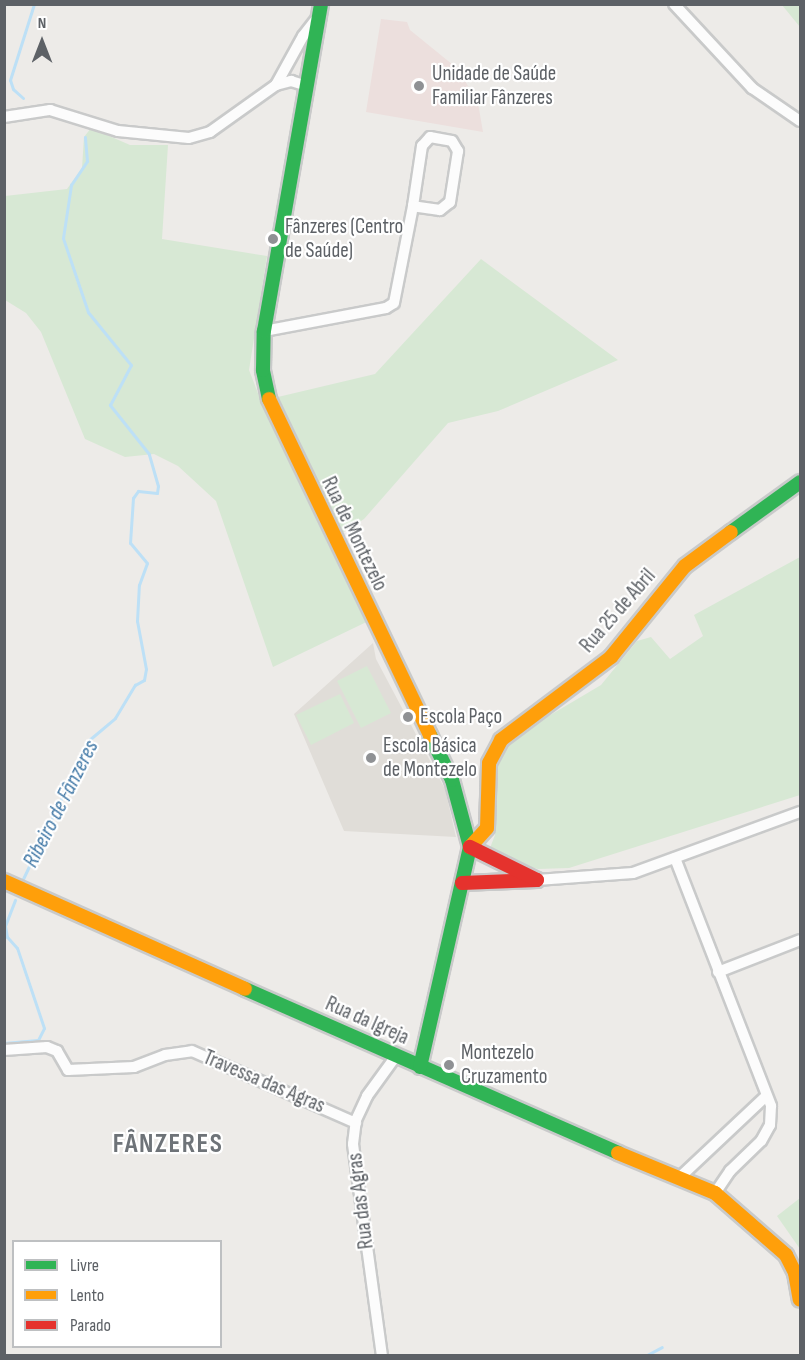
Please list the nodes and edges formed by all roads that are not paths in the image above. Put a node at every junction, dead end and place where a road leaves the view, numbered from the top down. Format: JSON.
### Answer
{"nodes":[{"id":1,"x":674,"y":4,"type":"edge"},
{"id":2,"x":320,"y":10,"type":"edge"},
{"id":3,"x":276,"y":85,"type":"junction"},
{"id":4,"x":307,"y":86,"type":"junction"},
{"id":5,"x":4,"y":117,"type":"edge"},
{"id":6,"x":801,"y":121,"type":"edge"},
{"id":7,"x":413,"y":206,"type":"junction"},
{"id":8,"x":264,"y":331,"type":"junction"},
{"id":9,"x":801,"y":482,"type":"edge"},
{"id":10,"x":798,"y":813,"type":"edge"},
{"id":11,"x":801,"y":825,"type":"edge"},
{"id":12,"x":470,"y":847,"type":"junction"},
{"id":13,"x":675,"y":858,"type":"junction"},
{"id":14,"x":537,"y":879,"type":"junction"},
{"id":15,"x":4,"y":880,"type":"edge"},
{"id":16,"x":462,"y":883,"type":"junction"},
{"id":17,"x":801,"y":940,"type":"edge"},
{"id":18,"x":718,"y":972,"type":"junction"},
{"id":19,"x":4,"y":1050,"type":"edge"},
{"id":20,"x":396,"y":1056,"type":"junction"},
{"id":21,"x":420,"y":1067,"type":"junction"},
{"id":22,"x":766,"y":1096,"type":"junction"},
{"id":23,"x":356,"y":1123,"type":"junction"},
{"id":24,"x":678,"y":1179,"type":"junction"},
{"id":25,"x":715,"y":1193,"type":"junction"},
{"id":26,"x":801,"y":1300,"type":"edge"},
{"id":27,"x":382,"y":1356,"type":"edge"}],
"edges":[{"from":1,"to":6,"type":"street"},
{"from":2,"to":3,"type":"street"},
{"from":2,"to":4,"type":"street","name":"Rua de Montezelo"},
{"from":3,"to":4,"type":"street"},
{"from":3,"to":5,"type":"street"},
{"from":4,"to":8,"type":"street","name":"Rua de Montezelo"},
{"from":7,"to":7,"type":"street"},
{"from":7,"to":8,"type":"street"},
{"from":8,"to":12,"type":"street","name":"Rua de Montezelo"},
{"from":9,"to":12,"type":"street","name":"Rua 25 de Abril"},
{"from":10,"to":11,"type":"street"},
{"from":10,"to":13,"type":"street"},
{"from":12,"to":14,"type":"street"},
{"from":12,"to":16,"type":"street","name":"Rua de Montezelo"},
{"from":13,"to":14,"type":"street"},
{"from":13,"to":18,"type":"street"},
{"from":14,"to":16,"type":"street"},
{"from":15,"to":20,"type":"street","name":"Rua da Igreja"},
{"from":16,"to":21,"type":"street","name":"Rua de Montezelo"},
{"from":17,"to":18,"type":"street"},
{"from":18,"to":22,"type":"street"},
{"from":19,"to":23,"type":"street","name":"Travessa das Agras"},
{"from":20,"to":21,"type":"street","name":"Rua da Igreja"},
{"from":20,"to":23,"type":"street","name":"Rua das Agras"},
{"from":21,"to":24,"type":"street","name":"Rua da Igreja"},
{"from":22,"to":24,"type":"street"},
{"from":22,"to":25,"type":"street"},
{"from":23,"to":27,"type":"street","name":"Rua das Agras"},
{"from":24,"to":25,"type":"street","name":"Rua da Igreja"},
{"from":25,"to":26,"type":"street"}]}
